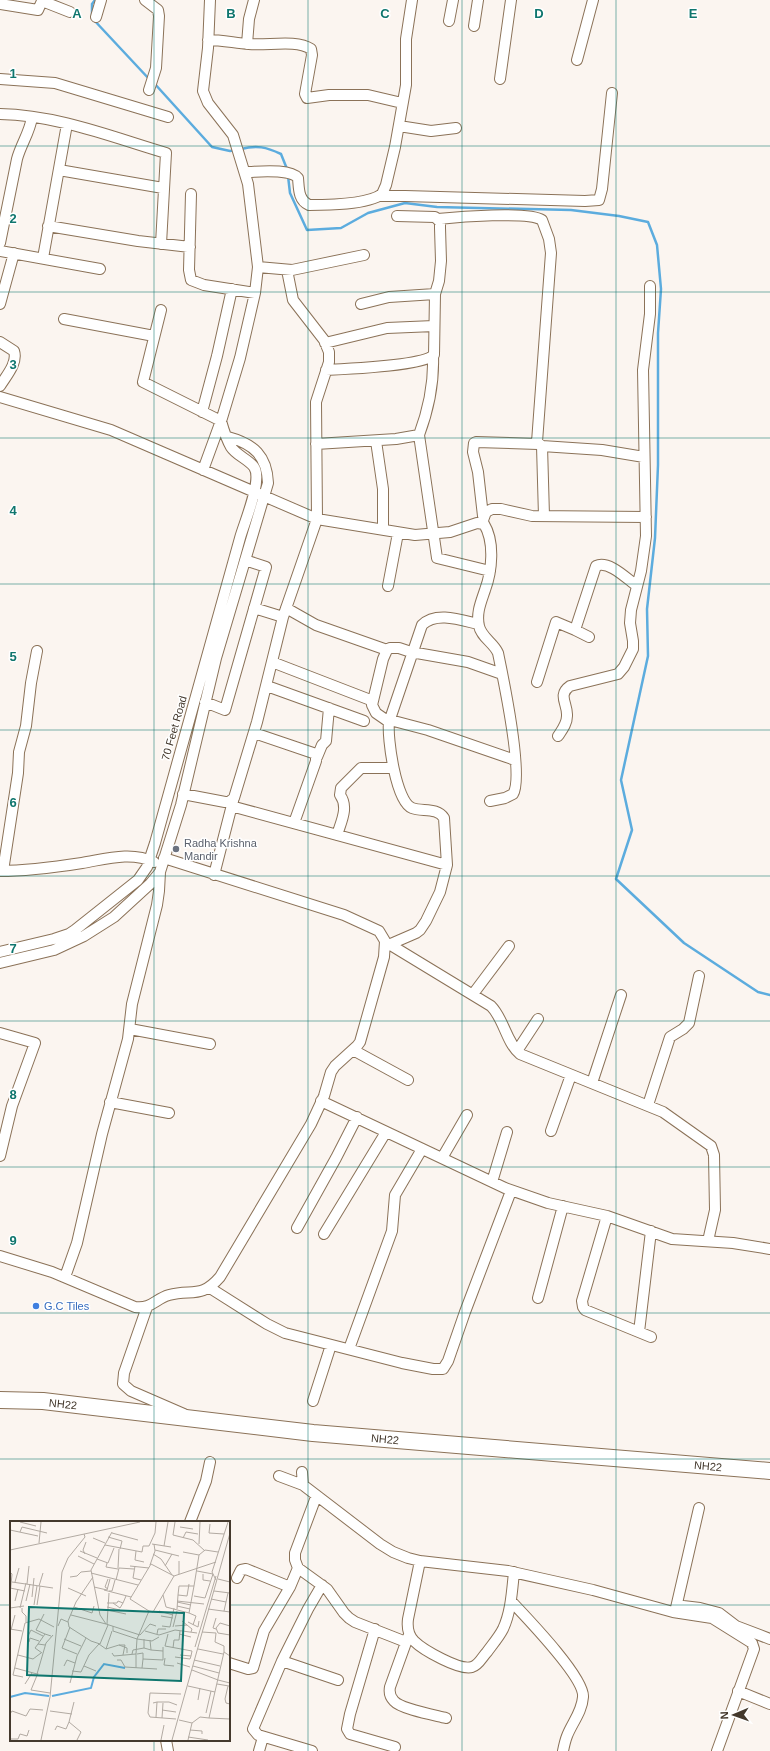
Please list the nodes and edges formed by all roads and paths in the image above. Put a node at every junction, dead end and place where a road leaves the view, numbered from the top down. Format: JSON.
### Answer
{"nodes":[{"id":1,"x":101,"y":0,"type":"edge"},
{"id":2,"x":146,"y":0,"type":"edge"},
{"id":3,"x":210,"y":0,"type":"edge"},
{"id":4,"x":254,"y":0,"type":"edge"},
{"id":5,"x":412,"y":0,"type":"edge"},
{"id":6,"x":452,"y":0,"type":"edge"},
{"id":7,"x":478,"y":0,"type":"edge"},
{"id":8,"x":511,"y":0,"type":"edge"},
{"id":9,"x":593,"y":0,"type":"edge"},
{"id":10,"x":0,"y":4,"type":"edge"},
{"id":11,"x":28,"y":4,"type":"edge"},
{"id":12,"x":70,"y":12,"type":"dead end"},
{"id":13,"x":96,"y":17,"type":"dead end"},
{"id":14,"x":449,"y":21,"type":"dead end"},
{"id":15,"x":474,"y":26,"type":"dead end"},
{"id":16,"x":208,"y":40,"type":"junction"},
{"id":17,"x":247,"y":44,"type":"junction"},
{"id":18,"x":577,"y":60,"type":"dead end"},
{"id":19,"x":0,"y":79,"type":"edge"},
{"id":20,"x":500,"y":79,"type":"dead end"},
{"id":21,"x":151,"y":85,"type":"dead end"},
{"id":22,"x":612,"y":93,"type":"dead end"},
{"id":23,"x":402,"y":103,"type":"junction"},
{"id":24,"x":0,"y":114,"type":"edge"},
{"id":25,"x":32,"y":117,"type":"junction"},
{"id":26,"x":168,"y":117,"type":"dead end"},
{"id":27,"x":67,"y":124,"type":"junction"},
{"id":28,"x":399,"y":126,"type":"junction"},
{"id":29,"x":456,"y":128,"type":"dead end"},
{"id":30,"x":59,"y":170,"type":"junction"},
{"id":31,"x":245,"y":172,"type":"junction"},
{"id":32,"x":163,"y":188,"type":"junction"},
{"id":33,"x":191,"y":194,"type":"dead end"},
{"id":34,"x":379,"y":196,"type":"junction"},
{"id":35,"x":397,"y":216,"type":"dead end"},
{"id":36,"x":438,"y":219,"type":"junction"},
{"id":37,"x":48,"y":226,"type":"junction"},
{"id":38,"x":0,"y":243,"type":"edge"},
{"id":39,"x":161,"y":244,"type":"junction"},
{"id":40,"x":190,"y":247,"type":"junction"},
{"id":41,"x":0,"y":251,"type":"edge"},
{"id":42,"x":14,"y":253,"type":"junction"},
{"id":43,"x":364,"y":255,"type":"dead end"},
{"id":44,"x":43,"y":258,"type":"junction"},
{"id":45,"x":258,"y":267,"type":"junction"},
{"id":46,"x":100,"y":268,"type":"dead end"},
{"id":47,"x":287,"y":270,"type":"junction"},
{"id":48,"x":650,"y":286,"type":"dead end"},
{"id":49,"x":232,"y":289,"type":"junction"},
{"id":50,"x":255,"y":293,"type":"junction"},
{"id":51,"x":435,"y":294,"type":"junction"},
{"id":52,"x":1,"y":297,"type":"edge"},
{"id":53,"x":361,"y":304,"type":"dead end"},
{"id":54,"x":161,"y":310,"type":"dead end"},
{"id":55,"x":64,"y":319,"type":"dead end"},
{"id":56,"x":434,"y":326,"type":"junction"},
{"id":57,"x":154,"y":336,"type":"junction"},
{"id":58,"x":0,"y":342,"type":"edge"},
{"id":59,"x":325,"y":343,"type":"junction"},
{"id":60,"x":433,"y":356,"type":"junction"},
{"id":61,"x":326,"y":370,"type":"junction"},
{"id":62,"x":0,"y":386,"type":"edge"},
{"id":63,"x":0,"y":397,"type":"edge"},
{"id":64,"x":202,"y":412,"type":"junction"},
{"id":65,"x":221,"y":421,"type":"junction"},
{"id":66,"x":419,"y":435,"type":"junction"},
{"id":67,"x":376,"y":441,"type":"junction"},
{"id":68,"x":316,"y":444,"type":"junction"},
{"id":69,"x":540,"y":445,"type":"junction"},
{"id":70,"x":644,"y":456,"type":"junction"},
{"id":71,"x":203,"y":470,"type":"junction"},
{"id":72,"x":259,"y":495,"type":"junction"},
{"id":73,"x":544,"y":516,"type":"junction"},
{"id":74,"x":646,"y":517,"type":"junction"},
{"id":75,"x":317,"y":519,"type":"junction"},
{"id":76,"x":483,"y":520,"type":"junction"},
{"id":77,"x":383,"y":530,"type":"junction"},
{"id":78,"x":398,"y":533,"type":"junction"},
{"id":79,"x":434,"y":534,"type":"junction"},
{"id":80,"x":245,"y":560,"type":"junction"},
{"id":81,"x":490,"y":571,"type":"junction"},
{"id":82,"x":388,"y":586,"type":"dead end"},
{"id":83,"x":637,"y":586,"type":"junction"},
{"id":84,"x":254,"y":608,"type":"junction"},
{"id":85,"x":285,"y":612,"type":"junction"},
{"id":86,"x":478,"y":624,"type":"junction"},
{"id":87,"x":576,"y":630,"type":"junction"},
{"id":88,"x":589,"y":638,"type":"dead end"},
{"id":89,"x":387,"y":650,"type":"junction"},
{"id":90,"x":38,"y":651,"type":"dead end"},
{"id":91,"x":412,"y":652,"type":"junction"},
{"id":92,"x":272,"y":662,"type":"junction"},
{"id":93,"x":502,"y":674,"type":"junction"},
{"id":94,"x":538,"y":682,"type":"dead end"},
{"id":95,"x":267,"y":686,"type":"junction"},
{"id":96,"x":373,"y":701,"type":"junction"},
{"id":97,"x":205,"y":702,"type":"junction"},
{"id":98,"x":329,"y":708,"type":"junction"},
{"id":99,"x":364,"y":721,"type":"dead end"},
{"id":100,"x":390,"y":721,"type":"junction"},
{"id":101,"x":254,"y":733,"type":"junction"},
{"id":102,"x":558,"y":736,"type":"dead end"},
{"id":103,"x":317,"y":757,"type":"junction"},
{"id":104,"x":515,"y":760,"type":"junction"},
{"id":105,"x":393,"y":768,"type":"junction"},
{"id":106,"x":184,"y":794,"type":"junction"},
{"id":107,"x":490,"y":801,"type":"dead end"},
{"id":108,"x":232,"y":802,"type":"junction"},
{"id":109,"x":294,"y":823,"type":"junction"},
{"id":110,"x":337,"y":835,"type":"junction"},
{"id":111,"x":150,"y":860,"type":"junction"},
{"id":112,"x":162,"y":865,"type":"junction"},
{"id":113,"x":447,"y":865,"type":"junction"},
{"id":114,"x":1,"y":871,"type":"edge"},
{"id":115,"x":214,"y":875,"type":"junction"},
{"id":116,"x":58,"y":943,"type":"junction"},
{"id":117,"x":387,"y":945,"type":"junction"},
{"id":118,"x":509,"y":946,"type":"dead end"},
{"id":119,"x":0,"y":952,"type":"edge"},
{"id":120,"x":0,"y":963,"type":"edge"},
{"id":121,"x":699,"y":976,"type":"dead end"},
{"id":122,"x":473,"y":994,"type":"junction"},
{"id":123,"x":621,"y":995,"type":"dead end"},
{"id":124,"x":538,"y":1019,"type":"dead end"},
{"id":125,"x":130,"y":1029,"type":"junction"},
{"id":126,"x":0,"y":1033,"type":"edge"},
{"id":127,"x":210,"y":1044,"type":"dead end"},
{"id":128,"x":353,"y":1050,"type":"junction"},
{"id":129,"x":517,"y":1051,"type":"junction"},
{"id":130,"x":571,"y":1075,"type":"junction"},
{"id":131,"x":408,"y":1080,"type":"dead end"},
{"id":132,"x":592,"y":1083,"type":"junction"},
{"id":133,"x":321,"y":1101,"type":"junction"},
{"id":134,"x":110,"y":1102,"type":"junction"},
{"id":135,"x":648,"y":1105,"type":"junction"},
{"id":136,"x":169,"y":1113,"type":"dead end"},
{"id":137,"x":467,"y":1115,"type":"dead end"},
{"id":138,"x":357,"y":1117,"type":"junction"},
{"id":139,"x":386,"y":1132,"type":"junction"},
{"id":140,"x":507,"y":1132,"type":"dead end"},
{"id":141,"x":551,"y":1132,"type":"dead end"},
{"id":142,"x":422,"y":1149,"type":"junction"},
{"id":143,"x":0,"y":1156,"type":"edge"},
{"id":144,"x":442,"y":1158,"type":"junction"},
{"id":145,"x":492,"y":1182,"type":"junction"},
{"id":146,"x":511,"y":1190,"type":"junction"},
{"id":147,"x":563,"y":1206,"type":"junction"},
{"id":148,"x":607,"y":1216,"type":"junction"},
{"id":149,"x":297,"y":1228,"type":"dead end"},
{"id":150,"x":651,"y":1231,"type":"junction"},
{"id":151,"x":324,"y":1234,"type":"dead end"},
{"id":152,"x":708,"y":1241,"type":"junction"},
{"id":153,"x":770,"y":1249,"type":"edge"},
{"id":154,"x":0,"y":1256,"type":"edge"},
{"id":155,"x":65,"y":1277,"type":"junction"},
{"id":156,"x":210,"y":1288,"type":"junction"},
{"id":157,"x":538,"y":1298,"type":"dead end"},
{"id":158,"x":147,"y":1307,"type":"junction"},
{"id":159,"x":639,"y":1332,"type":"junction"},
{"id":160,"x":651,"y":1337,"type":"dead end"},
{"id":161,"x":331,"y":1345,"type":"junction"},
{"id":162,"x":349,"y":1349,"type":"junction"},
{"id":163,"x":0,"y":1400,"type":"edge"},
{"id":164,"x":313,"y":1401,"type":"dead end"},
{"id":165,"x":198,"y":1420,"type":"junction"},
{"id":166,"x":210,"y":1462,"type":"dead end"},
{"id":167,"x":770,"y":1471,"type":"edge"},
{"id":168,"x":302,"y":1472,"type":"dead end"},
{"id":169,"x":279,"y":1476,"type":"dead end"},
{"id":170,"x":303,"y":1485,"type":"junction"},
{"id":171,"x":316,"y":1497,"type":"junction"},
{"id":172,"x":699,"y":1508,"type":"dead end"},
{"id":173,"x":190,"y":1521,"type":"edge"},
{"id":174,"x":420,"y":1561,"type":"junction"},
{"id":175,"x":298,"y":1568,"type":"junction"},
{"id":176,"x":514,"y":1572,"type":"junction"},
{"id":177,"x":237,"y":1578,"type":"dead end"},
{"id":178,"x":322,"y":1585,"type":"junction"},
{"id":179,"x":290,"y":1587,"type":"junction"},
{"id":180,"x":511,"y":1601,"type":"junction"},
{"id":181,"x":675,"y":1612,"type":"junction"},
{"id":182,"x":375,"y":1629,"type":"junction"},
{"id":183,"x":408,"y":1638,"type":"junction"},
{"id":184,"x":770,"y":1639,"type":"edge"},
{"id":185,"x":282,"y":1661,"type":"junction"},
{"id":186,"x":230,"y":1663,"type":"edge"},
{"id":187,"x":338,"y":1680,"type":"dead end"},
{"id":188,"x":738,"y":1692,"type":"junction"},
{"id":189,"x":770,"y":1704,"type":"edge"},
{"id":190,"x":446,"y":1718,"type":"dead end"},
{"id":191,"x":263,"y":1737,"type":"junction"},
{"id":192,"x":166,"y":1741,"type":"edge"},
{"id":193,"x":395,"y":1747,"type":"dead end"},
{"id":194,"x":168,"y":1751,"type":"edge"},
{"id":195,"x":259,"y":1751,"type":"edge"},
{"id":196,"x":312,"y":1751,"type":"edge"},
{"id":197,"x":563,"y":1751,"type":"edge"},
{"id":198,"x":717,"y":1751,"type":"edge"}],
"edges":[{"from":1,"to":13,"type":"street"},
{"from":2,"to":21,"type":"street"},
{"from":3,"to":16,"type":"street"},
{"from":4,"to":17,"type":"street"},
{"from":5,"to":23,"type":"street"},
{"from":6,"to":14,"type":"street"},
{"from":7,"to":15,"type":"street"},
{"from":8,"to":20,"type":"street"},
{"from":9,"to":18,"type":"street"},
{"from":10,"to":11,"type":"street"},
{"from":11,"to":12,"type":"street"},
{"from":16,"to":17,"type":"street"},
{"from":16,"to":31,"type":"street"},
{"from":17,"to":23,"type":"street"},
{"from":19,"to":26,"type":"street"},
{"from":22,"to":34,"type":"street"},
{"from":23,"to":28,"type":"street"},
{"from":24,"to":25,"type":"street"},
{"from":25,"to":27,"type":"street"},
{"from":25,"to":38,"type":"street"},
{"from":27,"to":30,"type":"street"},
{"from":27,"to":32,"type":"street"},
{"from":28,"to":29,"type":"street"},
{"from":28,"to":34,"type":"street"},
{"from":30,"to":32,"type":"street"},
{"from":30,"to":37,"type":"street"},
{"from":31,"to":34,"type":"street"},
{"from":31,"to":45,"type":"street"},
{"from":32,"to":39,"type":"street"},
{"from":33,"to":40,"type":"street"},
{"from":35,"to":36,"type":"street"},
{"from":36,"to":51,"type":"street"},
{"from":36,"to":69,"type":"street"},
{"from":37,"to":39,"type":"street"},
{"from":37,"to":44,"type":"street"},
{"from":39,"to":40,"type":"street"},
{"from":40,"to":49,"type":"street"},
{"from":41,"to":42,"type":"street"},
{"from":42,"to":44,"type":"street"},
{"from":42,"to":52,"type":"street"},
{"from":43,"to":47,"type":"street"},
{"from":44,"to":46,"type":"street"},
{"from":45,"to":47,"type":"street"},
{"from":45,"to":50,"type":"street"},
{"from":47,"to":59,"type":"street"},
{"from":48,"to":70,"type":"street"},
{"from":49,"to":50,"type":"street"},
{"from":49,"to":64,"type":"street"},
{"from":50,"to":65,"type":"street"},
{"from":51,"to":53,"type":"street"},
{"from":51,"to":56,"type":"street"},
{"from":54,"to":57,"type":"street"},
{"from":55,"to":57,"type":"street"},
{"from":56,"to":59,"type":"street"},
{"from":56,"to":60,"type":"street"},
{"from":57,"to":64,"type":"street"},
{"from":58,"to":62,"type":"street"},
{"from":59,"to":61,"type":"street"},
{"from":60,"to":61,"type":"street"},
{"from":60,"to":66,"type":"street"},
{"from":61,"to":68,"type":"street"},
{"from":63,"to":71,"type":"street"},
{"from":64,"to":65,"type":"street"},
{"from":65,"to":71,"type":"street"},
{"from":65,"to":72,"type":"street","name":"70 Feet Road"},
{"from":66,"to":67,"type":"street"},
{"from":66,"to":79,"type":"street"},
{"from":67,"to":68,"type":"street"},
{"from":67,"to":77,"type":"street"},
{"from":68,"to":75,"type":"street"},
{"from":69,"to":70,"type":"street"},
{"from":69,"to":73,"type":"street"},
{"from":69,"to":76,"type":"street"},
{"from":70,"to":74,"type":"street"},
{"from":71,"to":72,"type":"street"},
{"from":72,"to":75,"type":"street"},
{"from":72,"to":80,"type":"street","name":"70 Feet Road"},
{"from":72,"to":111,"type":"street","name":"70 Feet Road"},
{"from":73,"to":74,"type":"street"},
{"from":73,"to":76,"type":"street"},
{"from":74,"to":83,"type":"street"},
{"from":75,"to":77,"type":"street"},
{"from":75,"to":85,"type":"street"},
{"from":76,"to":79,"type":"street"},
{"from":76,"to":81,"type":"street"},
{"from":77,"to":78,"type":"street"},
{"from":78,"to":79,"type":"street"},
{"from":78,"to":82,"type":"street"},
{"from":79,"to":81,"type":"street"},
{"from":80,"to":84,"type":"street"},
{"from":80,"to":97,"type":"street","name":"70 Feet Road"},
{"from":81,"to":86,"type":"street"},
{"from":83,"to":87,"type":"street"},
{"from":83,"to":102,"type":"street"},
{"from":84,"to":85,"type":"street"},
{"from":84,"to":97,"type":"street"},
{"from":85,"to":89,"type":"street"},
{"from":85,"to":92,"type":"street"},
{"from":86,"to":91,"type":"street"},
{"from":86,"to":93,"type":"street"},
{"from":87,"to":88,"type":"street"},
{"from":87,"to":94,"type":"street"},
{"from":89,"to":91,"type":"street"},
{"from":89,"to":96,"type":"street"},
{"from":90,"to":114,"type":"street"},
{"from":91,"to":93,"type":"street"},
{"from":91,"to":100,"type":"street"},
{"from":92,"to":95,"type":"street"},
{"from":92,"to":96,"type":"street"},
{"from":93,"to":104,"type":"street"},
{"from":95,"to":98,"type":"street"},
{"from":95,"to":101,"type":"street"},
{"from":96,"to":100,"type":"street"},
{"from":97,"to":106,"type":"street","name":"70 Feet Road"},
{"from":98,"to":99,"type":"street"},
{"from":98,"to":103,"type":"street"},
{"from":100,"to":104,"type":"street"},
{"from":100,"to":105,"type":"street"},
{"from":101,"to":103,"type":"street"},
{"from":101,"to":108,"type":"street"},
{"from":103,"to":109,"type":"street"},
{"from":104,"to":107,"type":"street"},
{"from":105,"to":110,"type":"street"},
{"from":105,"to":113,"type":"street"},
{"from":106,"to":108,"type":"street"},
{"from":106,"to":112,"type":"street","name":"70 Feet Road"},
{"from":108,"to":109,"type":"street"},
{"from":108,"to":115,"type":"street"},
{"from":109,"to":110,"type":"street"},
{"from":110,"to":113,"type":"street"},
{"from":111,"to":112,"type":"street"},
{"from":111,"to":114,"type":"street"},
{"from":111,"to":116,"type":"street","name":"70 Feet Road"},
{"from":112,"to":115,"type":"street"},
{"from":112,"to":116,"type":"street","name":"70 Feet Road"},
{"from":112,"to":125,"type":"street"},
{"from":113,"to":117,"type":"street"},
{"from":115,"to":117,"type":"street"},
{"from":116,"to":119,"type":"street","name":"70 Feet Road"},
{"from":116,"to":120,"type":"street","name":"70 Feet Road"},
{"from":117,"to":122,"type":"street"},
{"from":117,"to":128,"type":"street"},
{"from":118,"to":122,"type":"street"},
{"from":121,"to":135,"type":"street"},
{"from":122,"to":129,"type":"street"},
{"from":123,"to":132,"type":"street"},
{"from":124,"to":129,"type":"street"},
{"from":125,"to":127,"type":"street"},
{"from":125,"to":134,"type":"street"},
{"from":126,"to":143,"type":"street"},
{"from":128,"to":131,"type":"street"},
{"from":128,"to":133,"type":"street"},
{"from":129,"to":130,"type":"street"},
{"from":130,"to":132,"type":"street"},
{"from":130,"to":141,"type":"street"},
{"from":132,"to":135,"type":"street"},
{"from":133,"to":138,"type":"street"},
{"from":133,"to":156,"type":"street"},
{"from":134,"to":136,"type":"street"},
{"from":134,"to":155,"type":"street"},
{"from":135,"to":152,"type":"street"},
{"from":137,"to":144,"type":"street"},
{"from":138,"to":139,"type":"street"},
{"from":138,"to":149,"type":"street"},
{"from":139,"to":142,"type":"street"},
{"from":139,"to":151,"type":"street"},
{"from":140,"to":145,"type":"street"},
{"from":142,"to":144,"type":"street"},
{"from":142,"to":162,"type":"street"},
{"from":144,"to":145,"type":"street"},
{"from":145,"to":146,"type":"street"},
{"from":146,"to":147,"type":"street"},
{"from":146,"to":162,"type":"street"},
{"from":147,"to":148,"type":"street"},
{"from":147,"to":157,"type":"street"},
{"from":148,"to":150,"type":"street"},
{"from":148,"to":159,"type":"street"},
{"from":150,"to":152,"type":"street"},
{"from":150,"to":159,"type":"street"},
{"from":152,"to":153,"type":"street"},
{"from":154,"to":155,"type":"street"},
{"from":155,"to":158,"type":"street"},
{"from":156,"to":158,"type":"street"},
{"from":156,"to":161,"type":"street"},
{"from":158,"to":165,"type":"street"},
{"from":159,"to":160,"type":"street"},
{"from":161,"to":162,"type":"street"},
{"from":161,"to":164,"type":"street"},
{"from":163,"to":165,"type":"highway","name":"NH22"},
{"from":165,"to":167,"type":"highway","name":"NH22"},
{"from":166,"to":173,"type":"street"},
{"from":168,"to":170,"type":"street"},
{"from":169,"to":170,"type":"street"},
{"from":170,"to":171,"type":"street"},
{"from":171,"to":174,"type":"street"},
{"from":171,"to":175,"type":"street"},
{"from":172,"to":181,"type":"street"},
{"from":174,"to":176,"type":"street"},
{"from":174,"to":183,"type":"street"},
{"from":175,"to":178,"type":"street"},
{"from":175,"to":179,"type":"street"},
{"from":176,"to":180,"type":"street"},
{"from":176,"to":181,"type":"street"},
{"from":177,"to":179,"type":"street"},
{"from":178,"to":182,"type":"street"},
{"from":178,"to":185,"type":"street"},
{"from":179,"to":186,"type":"street"},
{"from":180,"to":183,"type":"street"},
{"from":180,"to":197,"type":"street"},
{"from":181,"to":184,"type":"street"},
{"from":181,"to":188,"type":"street"},
{"from":182,"to":183,"type":"street"},
{"from":182,"to":193,"type":"street"},
{"from":183,"to":190,"type":"street"},
{"from":185,"to":187,"type":"street"},
{"from":185,"to":191,"type":"street"},
{"from":188,"to":189,"type":"street"},
{"from":188,"to":198,"type":"street"},
{"from":191,"to":195,"type":"street"},
{"from":191,"to":196,"type":"street"},
{"from":192,"to":194,"type":"street"}]}
